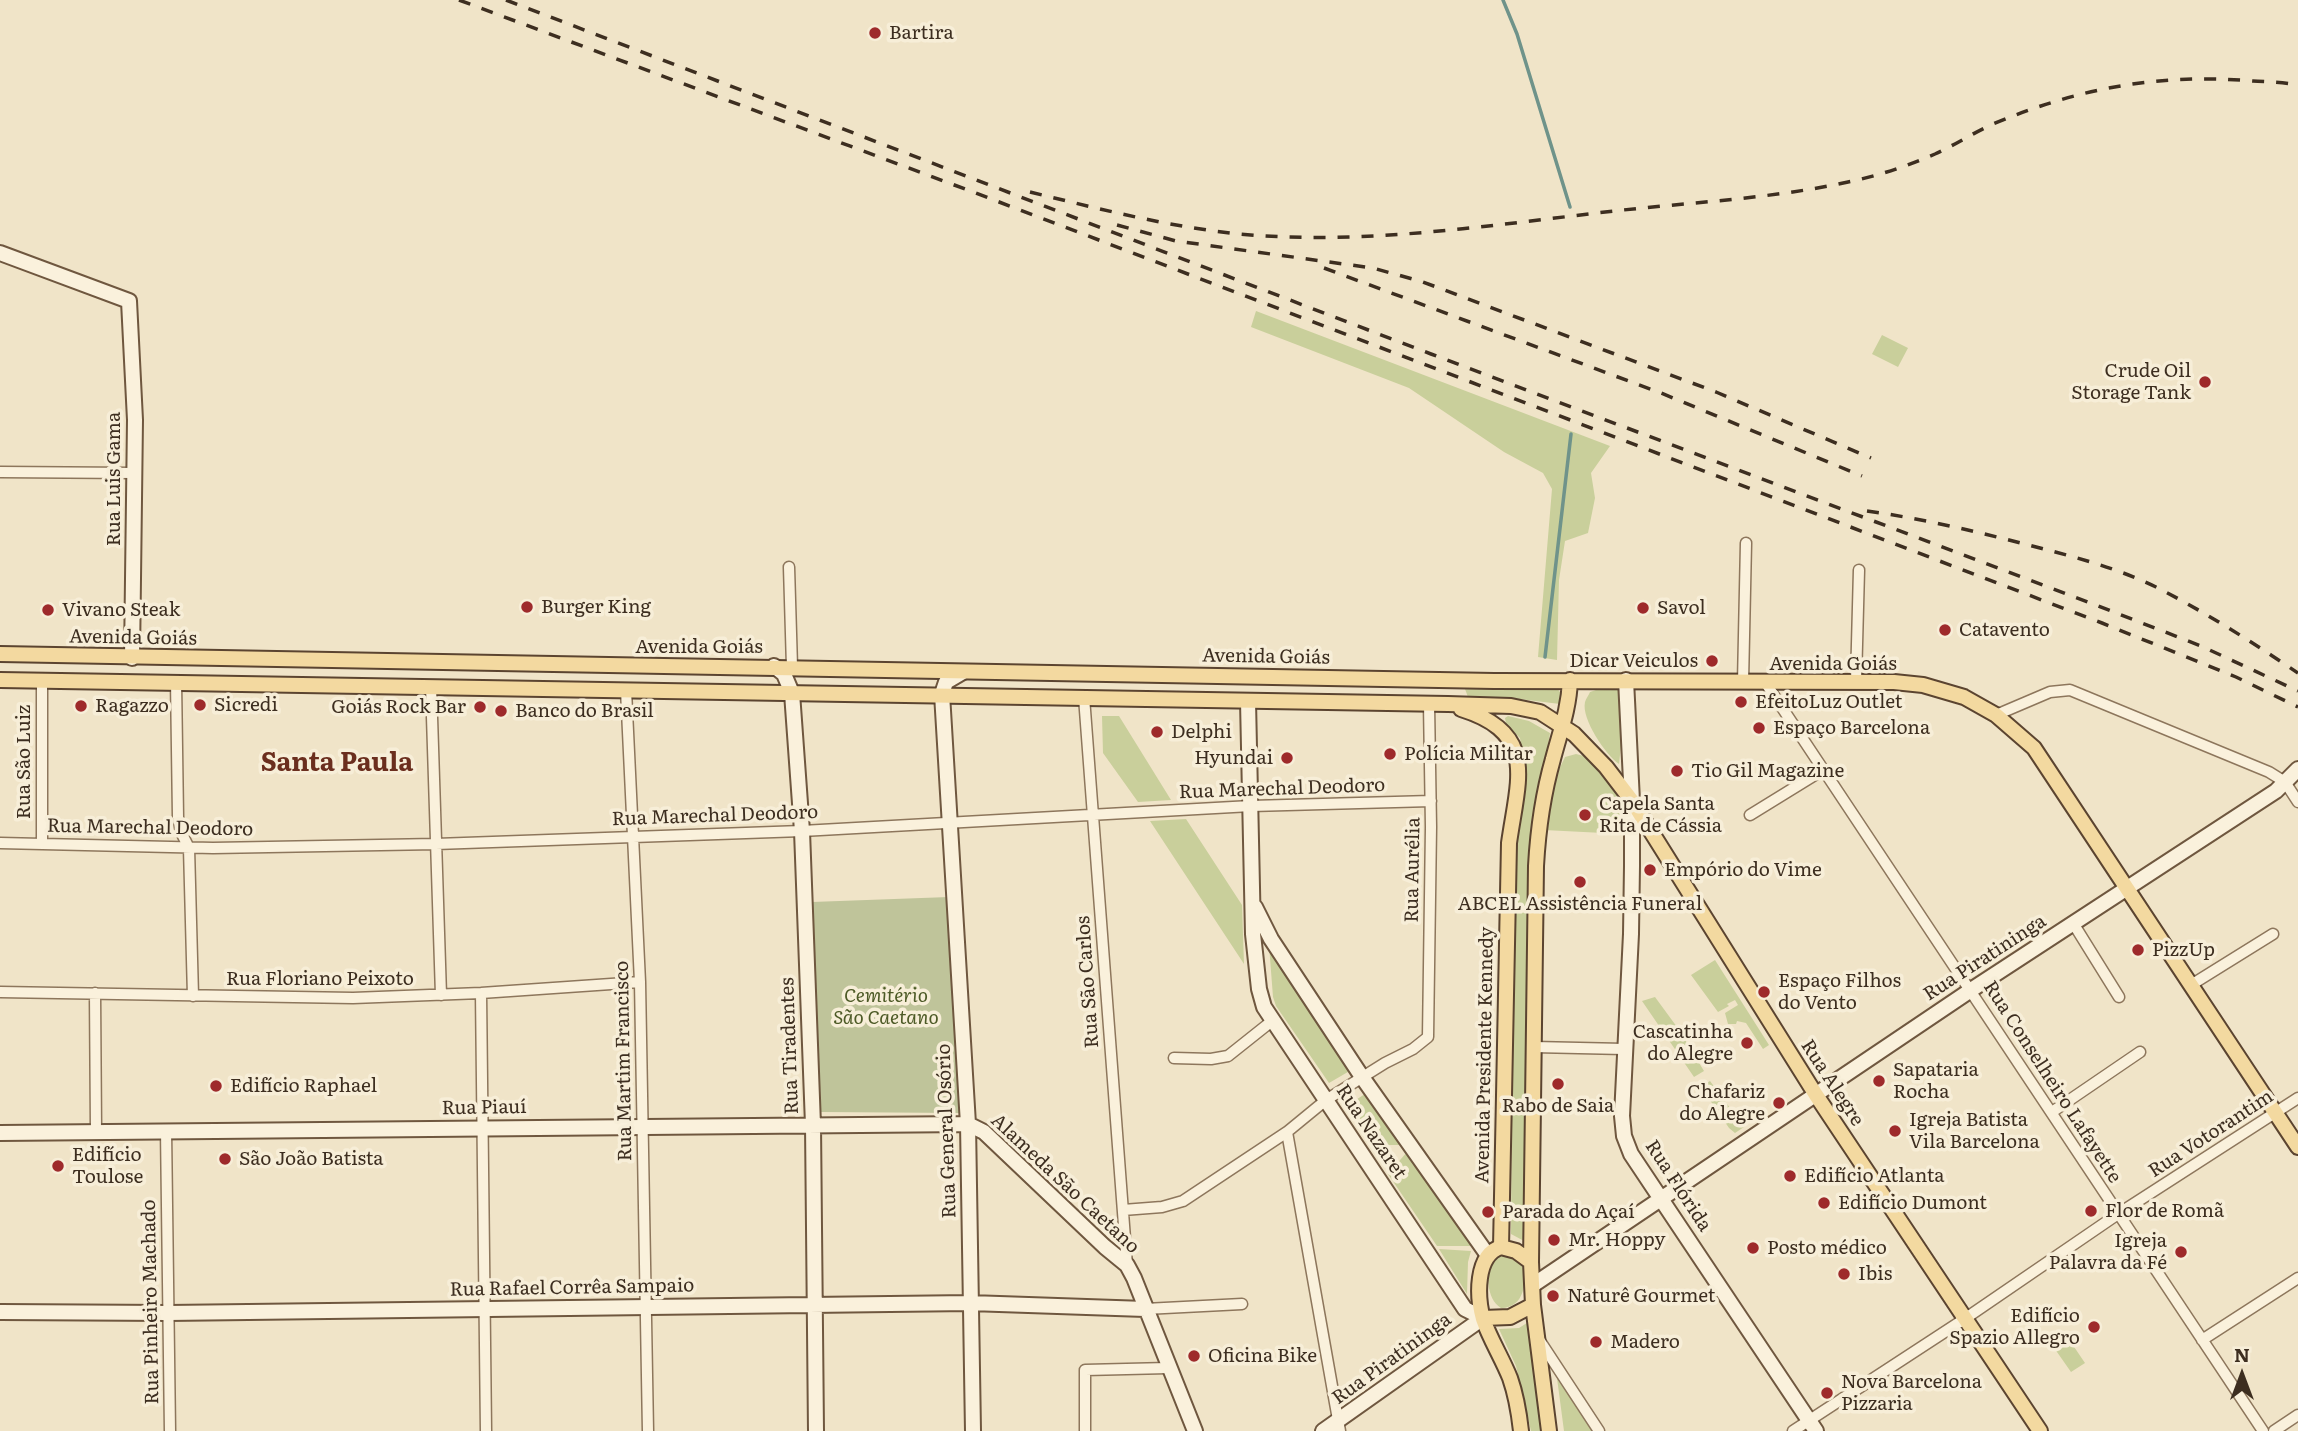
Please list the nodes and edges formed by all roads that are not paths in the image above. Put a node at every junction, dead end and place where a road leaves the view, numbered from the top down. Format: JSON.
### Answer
{"nodes":[{"id":1,"x":0,"y":253,"type":"edge"},
{"id":2,"x":0,"y":472,"type":"edge"},
{"id":3,"x":134,"y":473,"type":"junction"},
{"id":4,"x":1746,"y":543,"type":"dead end"},
{"id":5,"x":789,"y":567,"type":"dead end"},
{"id":6,"x":1858,"y":570,"type":"dead end"},
{"id":7,"x":0,"y":654,"type":"edge"},
{"id":8,"x":132,"y":658,"type":"junction"},
{"id":9,"x":774,"y":666,"type":"junction"},
{"id":10,"x":792,"y":667,"type":"junction"},
{"id":11,"x":963,"y":672,"type":"junction"},
{"id":12,"x":4,"y":678,"type":"edge"},
{"id":13,"x":1570,"y":680,"type":"junction"},
{"id":14,"x":1626,"y":680,"type":"junction"},
{"id":15,"x":42,"y":681,"type":"junction"},
{"id":16,"x":176,"y":681,"type":"junction"},
{"id":17,"x":1494,"y":681,"type":"junction"},
{"id":18,"x":1856,"y":681,"type":"junction"},
{"id":19,"x":1743,"y":682,"type":"junction"},
{"id":20,"x":1765,"y":682,"type":"junction"},
{"id":21,"x":430,"y":686,"type":"junction"},
{"id":22,"x":626,"y":690,"type":"junction"},
{"id":23,"x":792,"y":693,"type":"junction"},
{"id":24,"x":942,"y":694,"type":"junction"},
{"id":25,"x":1084,"y":697,"type":"junction"},
{"id":26,"x":1248,"y":701,"type":"junction"},
{"id":27,"x":1429,"y":704,"type":"junction"},
{"id":28,"x":1448,"y":704,"type":"junction"},
{"id":29,"x":1996,"y":715,"type":"junction"},
{"id":30,"x":1564,"y":726,"type":"junction"},
{"id":31,"x":2298,"y":769,"type":"edge"},
{"id":32,"x":1823,"y":770,"type":"junction"},
{"id":33,"x":2285,"y":782,"type":"junction"},
{"id":34,"x":1431,"y":801,"type":"junction"},
{"id":35,"x":1632,"y":801,"type":"junction"},
{"id":36,"x":2298,"y":802,"type":"edge"},
{"id":37,"x":1251,"y":806,"type":"junction"},
{"id":38,"x":1094,"y":815,"type":"junction"},
{"id":39,"x":1749,"y":815,"type":"dead end"},
{"id":40,"x":950,"y":824,"type":"junction"},
{"id":41,"x":802,"y":831,"type":"junction"},
{"id":42,"x":634,"y":836,"type":"junction"},
{"id":43,"x":0,"y":843,"type":"edge"},
{"id":44,"x":42,"y":843,"type":"junction"},
{"id":45,"x":436,"y":844,"type":"junction"},
{"id":46,"x":189,"y":848,"type":"junction"},
{"id":47,"x":2127,"y":890,"type":"junction"},
{"id":48,"x":1252,"y":900,"type":"junction"},
{"id":49,"x":2074,"y":923,"type":"junction"},
{"id":50,"x":2273,"y":934,"type":"dead end"},
{"id":51,"x":1271,"y":939,"type":"junction"},
{"id":52,"x":1254,"y":952,"type":"junction"},
{"id":53,"x":640,"y":982,"type":"junction"},
{"id":54,"x":2191,"y":985,"type":"junction"},
{"id":55,"x":1971,"y":990,"type":"junction"},
{"id":56,"x":0,"y":992,"type":"edge"},
{"id":57,"x":95,"y":993,"type":"junction"},
{"id":58,"x":481,"y":993,"type":"junction"},
{"id":59,"x":441,"y":995,"type":"junction"},
{"id":60,"x":193,"y":996,"type":"junction"},
{"id":61,"x":2119,"y":997,"type":"dead end"},
{"id":62,"x":1272,"y":1021,"type":"junction"},
{"id":63,"x":1534,"y":1047,"type":"junction"},
{"id":64,"x":1625,"y":1049,"type":"junction"},
{"id":65,"x":2140,"y":1052,"type":"dead end"},
{"id":66,"x":1174,"y":1058,"type":"dead end"},
{"id":67,"x":1362,"y":1077,"type":"junction"},
{"id":68,"x":1816,"y":1095,"type":"junction"},
{"id":69,"x":2298,"y":1098,"type":"edge"},
{"id":70,"x":1326,"y":1100,"type":"junction"},
{"id":71,"x":2052,"y":1112,"type":"junction"},
{"id":72,"x":2276,"y":1114,"type":"junction"},
{"id":73,"x":968,"y":1124,"type":"junction"},
{"id":74,"x":813,"y":1125,"type":"junction"},
{"id":75,"x":644,"y":1126,"type":"junction"},
{"id":76,"x":484,"y":1128,"type":"junction"},
{"id":77,"x":166,"y":1130,"type":"junction"},
{"id":78,"x":96,"y":1131,"type":"junction"},
{"id":79,"x":0,"y":1132,"type":"edge"},
{"id":80,"x":1287,"y":1132,"type":"junction"},
{"id":81,"x":2298,"y":1147,"type":"edge"},
{"id":82,"x":1662,"y":1198,"type":"junction"},
{"id":83,"x":1123,"y":1210,"type":"junction"},
{"id":84,"x":2118,"y":1214,"type":"junction"},
{"id":85,"x":1501,"y":1247,"type":"junction"},
{"id":86,"x":1487,"y":1254,"type":"junction"},
{"id":87,"x":1531,"y":1262,"type":"junction"},
{"id":88,"x":1127,"y":1265,"type":"junction"},
{"id":89,"x":2298,"y":1278,"type":"edge"},
{"id":90,"x":1532,"y":1285,"type":"junction"},
{"id":91,"x":970,"y":1303,"type":"junction"},
{"id":92,"x":1242,"y":1304,"type":"dead end"},
{"id":93,"x":814,"y":1305,"type":"junction"},
{"id":94,"x":1533,"y":1305,"type":"junction"},
{"id":95,"x":646,"y":1306,"type":"junction"},
{"id":96,"x":486,"y":1308,"type":"junction"},
{"id":97,"x":1145,"y":1309,"type":"junction"},
{"id":98,"x":0,"y":1312,"type":"edge"},
{"id":99,"x":168,"y":1313,"type":"junction"},
{"id":100,"x":1483,"y":1318,"type":"junction"},
{"id":101,"x":1966,"y":1318,"type":"junction"},
{"id":102,"x":1538,"y":1338,"type":"junction"},
{"id":103,"x":2202,"y":1340,"type":"junction"},
{"id":104,"x":1168,"y":1368,"type":"junction"},
{"id":105,"x":2298,"y":1415,"type":"edge"},
{"id":106,"x":1339,"y":1426,"type":"edge"},
{"id":107,"x":1813,"y":1426,"type":"edge"},
{"id":108,"x":2034,"y":1429,"type":"edge"},
{"id":109,"x":170,"y":1431,"type":"edge"},
{"id":110,"x":486,"y":1431,"type":"edge"},
{"id":111,"x":648,"y":1431,"type":"edge"},
{"id":112,"x":816,"y":1431,"type":"edge"},
{"id":113,"x":972,"y":1431,"type":"edge"},
{"id":114,"x":1085,"y":1431,"type":"edge"},
{"id":115,"x":1195,"y":1431,"type":"edge"},
{"id":116,"x":1322,"y":1431,"type":"edge"},
{"id":117,"x":1521,"y":1431,"type":"edge"},
{"id":118,"x":1549,"y":1431,"type":"edge"},
{"id":119,"x":1599,"y":1431,"type":"edge"},
{"id":120,"x":1793,"y":1431,"type":"edge"},
{"id":121,"x":2263,"y":1431,"type":"edge"},
{"id":122,"x":2274,"y":1431,"type":"edge"}],
"edges":[{"from":1,"to":3,"type":"street","name":"Rua Luis Gama"},
{"from":2,"to":3,"type":"street"},
{"from":3,"to":8,"type":"street","name":"Rua Luis Gama"},
{"from":4,"to":19,"type":"street"},
{"from":5,"to":10,"type":"street"},
{"from":6,"to":18,"type":"street"},
{"from":7,"to":8,"type":"main road","name":"Avenida Goiás"},
{"from":8,"to":9,"type":"main road","name":"Avenida Goiás"},
{"from":9,"to":10,"type":"main road","name":"Avenida Goiás"},
{"from":9,"to":23,"type":"street","name":"Rua Tiradentes"},
{"from":10,"to":11,"type":"main road","name":"Avenida Goiás"},
{"from":11,"to":17,"type":"main road","name":"Avenida Goiás"},
{"from":11,"to":24,"type":"street"},
{"from":12,"to":15,"type":"main road"},
{"from":13,"to":14,"type":"main road","name":"Avenida Goiás"},
{"from":13,"to":17,"type":"main road","name":"Avenida Goiás"},
{"from":13,"to":30,"type":"main road"},
{"from":14,"to":19,"type":"main road","name":"Avenida Goiás"},
{"from":14,"to":35,"type":"street","name":"Rua Flórida"},
{"from":15,"to":16,"type":"main road"},
{"from":15,"to":44,"type":"street","name":"Rua São Luiz"},
{"from":16,"to":21,"type":"main road"},
{"from":16,"to":46,"type":"street"},
{"from":17,"to":27,"type":"main road"},
{"from":18,"to":20,"type":"main road","name":"Avenida Goiás"},
{"from":18,"to":29,"type":"main road","name":"Avenida Goiás"},
{"from":19,"to":20,"type":"main road","name":"Avenida Goiás"},
{"from":20,"to":32,"type":"street","name":"Rua Conselheiro Lafayette"},
{"from":21,"to":22,"type":"main road"},
{"from":21,"to":45,"type":"street"},
{"from":22,"to":23,"type":"main road"},
{"from":22,"to":42,"type":"street","name":"Rua Martim Francisco"},
{"from":23,"to":24,"type":"main road"},
{"from":23,"to":41,"type":"street","name":"Rua Tiradentes"},
{"from":24,"to":25,"type":"main road"},
{"from":24,"to":40,"type":"street","name":"Rua General Osório"},
{"from":25,"to":26,"type":"main road"},
{"from":25,"to":38,"type":"street","name":"Rua São Carlos"},
{"from":26,"to":27,"type":"main road"},
{"from":26,"to":37,"type":"street","name":"Rua Nazaret"},
{"from":27,"to":28,"type":"main road"},
{"from":27,"to":34,"type":"street","name":"Rua Aurélia"},
{"from":28,"to":30,"type":"main road"},
{"from":28,"to":85,"type":"main road","name":"Avenida Presidente Kennedy"},
{"from":29,"to":33,"type":"street"},
{"from":29,"to":47,"type":"main road","name":"Avenida Goiás"},
{"from":30,"to":35,"type":"main road","name":"Rua Alegre"},
{"from":30,"to":63,"type":"main road"},
{"from":31,"to":33,"type":"street","name":"Rua Piratininga"},
{"from":32,"to":39,"type":"street"},
{"from":32,"to":55,"type":"street","name":"Rua Conselheiro Lafayette"},
{"from":33,"to":36,"type":"street"},
{"from":33,"to":47,"type":"street","name":"Rua Piratininga"},
{"from":34,"to":37,"type":"street","name":"Rua Marechal Deodoro"},
{"from":34,"to":67,"type":"street","name":"Rua Aurélia"},
{"from":35,"to":64,"type":"street","name":"Rua Flórida"},
{"from":35,"to":68,"type":"main road","name":"Rua Alegre"},
{"from":37,"to":38,"type":"street","name":"Rua Marechal Deodoro"},
{"from":37,"to":48,"type":"street","name":"Rua Nazaret"},
{"from":38,"to":40,"type":"street","name":"Rua Marechal Deodoro"},
{"from":38,"to":83,"type":"street","name":"Rua São Carlos"},
{"from":40,"to":41,"type":"street","name":"Rua Marechal Deodoro"},
{"from":40,"to":73,"type":"street","name":"Rua General Osório"},
{"from":41,"to":42,"type":"street","name":"Rua Marechal Deodoro"},
{"from":41,"to":74,"type":"street","name":"Rua Tiradentes"},
{"from":42,"to":45,"type":"street","name":"Rua Marechal Deodoro"},
{"from":42,"to":53,"type":"street","name":"Rua Martim Francisco"},
{"from":43,"to":44,"type":"street","name":"Rua Marechal Deodoro"},
{"from":44,"to":46,"type":"street","name":"Rua Marechal Deodoro"},
{"from":45,"to":46,"type":"street","name":"Rua Marechal Deodoro"},
{"from":45,"to":59,"type":"street"},
{"from":46,"to":60,"type":"street"},
{"from":47,"to":49,"type":"street","name":"Rua Piratininga"},
{"from":47,"to":54,"type":"main road","name":"Avenida Goiás"},
{"from":48,"to":51,"type":"street","name":"Rua Nazaret"},
{"from":48,"to":52,"type":"street","name":"Rua Nazaret"},
{"from":49,"to":55,"type":"street","name":"Rua Piratininga"},
{"from":49,"to":61,"type":"street"},
{"from":50,"to":54,"type":"street"},
{"from":51,"to":52,"type":"street"},
{"from":51,"to":67,"type":"street","name":"Rua Nazaret"},
{"from":52,"to":62,"type":"street","name":"Rua Nazaret"},
{"from":53,"to":58,"type":"street","name":"Rua Floriano Peixoto"},
{"from":53,"to":75,"type":"street","name":"Rua Martim Francisco"},
{"from":54,"to":72,"type":"main road","name":"Avenida Goiás"},
{"from":55,"to":68,"type":"street","name":"Rua Piratininga"},
{"from":55,"to":71,"type":"street","name":"Rua Conselheiro Lafayette"},
{"from":56,"to":57,"type":"street","name":"Rua Floriano Peixoto"},
{"from":57,"to":60,"type":"street","name":"Rua Floriano Peixoto"},
{"from":57,"to":78,"type":"street"},
{"from":58,"to":59,"type":"street","name":"Rua Floriano Peixoto"},
{"from":58,"to":76,"type":"street"},
{"from":59,"to":60,"type":"street","name":"Rua Floriano Peixoto"},
{"from":62,"to":66,"type":"street"},
{"from":62,"to":70,"type":"street","name":"Rua Nazaret"},
{"from":63,"to":64,"type":"street"},
{"from":63,"to":87,"type":"main road"},
{"from":64,"to":82,"type":"street","name":"Rua Flórida"},
{"from":65,"to":71,"type":"street"},
{"from":67,"to":70,"type":"street"},
{"from":67,"to":86,"type":"street","name":"Rua Nazaret"},
{"from":68,"to":82,"type":"street","name":"Rua Piratininga"},
{"from":68,"to":101,"type":"main road","name":"Rua Alegre"},
{"from":69,"to":72,"type":"street","name":"Rua Votorantim"},
{"from":70,"to":80,"type":"street"},
{"from":70,"to":100,"type":"street","name":"Rua Nazaret"},
{"from":71,"to":84,"type":"street","name":"Rua Conselheiro Lafayette"},
{"from":72,"to":81,"type":"main road","name":"Avenida Goiás"},
{"from":72,"to":84,"type":"street","name":"Rua Votorantim"},
{"from":73,"to":74,"type":"street","name":"Rua Piauí"},
{"from":73,"to":88,"type":"street","name":"Alameda São Caetano"},
{"from":73,"to":91,"type":"street","name":"Rua General Osório"},
{"from":74,"to":75,"type":"street","name":"Rua Piauí"},
{"from":74,"to":93,"type":"street","name":"Rua Tiradentes"},
{"from":75,"to":76,"type":"street","name":"Rua Piauí"},
{"from":75,"to":95,"type":"street","name":"Rua Martim Francisco"},
{"from":76,"to":77,"type":"street","name":"Rua Piauí"},
{"from":76,"to":96,"type":"street"},
{"from":77,"to":78,"type":"street","name":"Rua Piauí"},
{"from":77,"to":99,"type":"street","name":"Rua Pinheiro Machado"},
{"from":78,"to":79,"type":"street","name":"Rua Piauí"},
{"from":80,"to":83,"type":"street"},
{"from":80,"to":106,"type":"street"},
{"from":82,"to":90,"type":"street","name":"Rua Piratininga"},
{"from":82,"to":107,"type":"street","name":"Rua Flórida"},
{"from":83,"to":88,"type":"street","name":"Rua São Carlos"},
{"from":84,"to":101,"type":"street","name":"Rua Votorantim"},
{"from":84,"to":103,"type":"street","name":"Rua Conselheiro Lafayette"},
{"from":85,"to":86,"type":"main road"},
{"from":85,"to":87,"type":"main road"},
{"from":86,"to":100,"type":"main road"},
{"from":87,"to":90,"type":"main road"},
{"from":88,"to":97,"type":"street","name":"Alameda São Caetano"},
{"from":89,"to":103,"type":"street"},
{"from":90,"to":94,"type":"main road"},
{"from":91,"to":93,"type":"street","name":"Rua Rafael Corrêa Sampaio"},
{"from":91,"to":97,"type":"street","name":"Rua Rafael Corrêa Sampaio"},
{"from":91,"to":113,"type":"street","name":"Rua General Osório"},
{"from":92,"to":97,"type":"street"},
{"from":93,"to":95,"type":"street","name":"Rua Rafael Corrêa Sampaio"},
{"from":93,"to":112,"type":"street","name":"Rua Tiradentes"},
{"from":94,"to":100,"type":"main road"},
{"from":94,"to":102,"type":"main road"},
{"from":95,"to":96,"type":"street","name":"Rua Rafael Corrêa Sampaio"},
{"from":95,"to":111,"type":"street","name":"Rua Martim Francisco"},
{"from":96,"to":99,"type":"street","name":"Rua Rafael Corrêa Sampaio"},
{"from":96,"to":110,"type":"street"},
{"from":97,"to":104,"type":"street","name":"Alameda São Caetano"},
{"from":98,"to":99,"type":"street","name":"Rua Rafael Corrêa Sampaio"},
{"from":99,"to":109,"type":"street","name":"Rua Pinheiro Machado"},
{"from":100,"to":106,"type":"street","name":"Rua Piratininga"},
{"from":100,"to":117,"type":"main road"},
{"from":101,"to":107,"type":"street","name":"Rua Votorantim"},
{"from":101,"to":108,"type":"main road","name":"Rua Alegre"},
{"from":102,"to":118,"type":"main road"},
{"from":102,"to":119,"type":"street"},
{"from":103,"to":121,"type":"street","name":"Rua Conselheiro Lafayette"},
{"from":104,"to":114,"type":"street"},
{"from":104,"to":115,"type":"street","name":"Alameda São Caetano"},
{"from":105,"to":122,"type":"street"},
{"from":106,"to":116,"type":"street","name":"Rua Piratininga"},
{"from":107,"to":120,"type":"street","name":"Rua Votorantim"}]}
